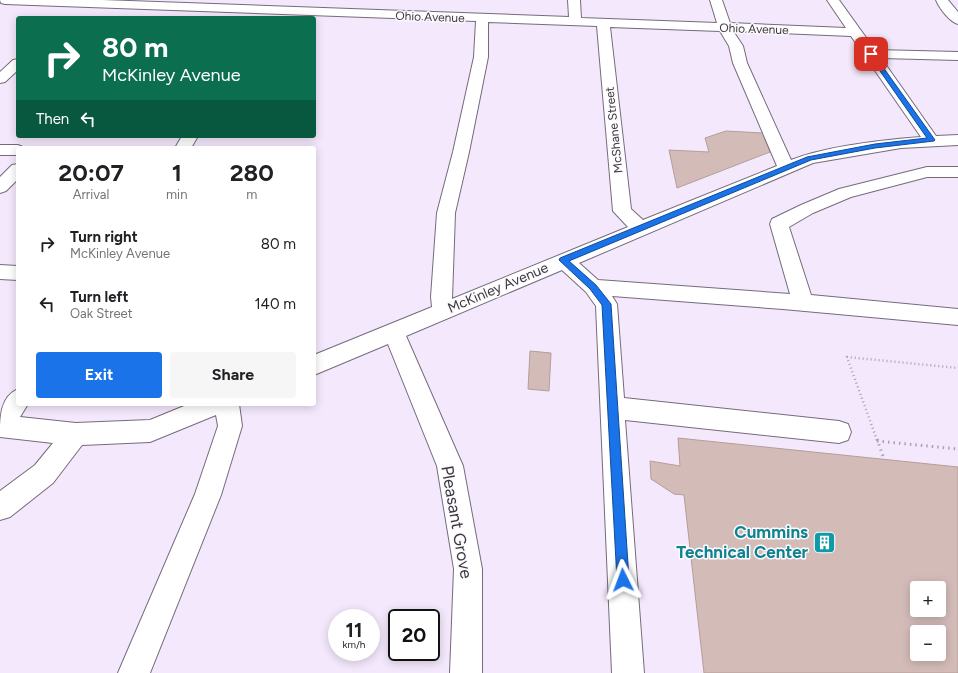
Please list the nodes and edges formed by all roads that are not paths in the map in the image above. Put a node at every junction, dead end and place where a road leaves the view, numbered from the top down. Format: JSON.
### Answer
{"nodes":[{"id":1,"x":5,"y":0,"type":"edge"},
{"id":2,"x":280,"y":0,"type":"edge"},
{"id":3,"x":369,"y":0,"type":"edge"},
{"id":4,"x":574,"y":0,"type":"edge"},
{"id":5,"x":716,"y":0,"type":"edge"},
{"id":6,"x":833,"y":0,"type":"edge"},
{"id":7,"x":942,"y":0,"type":"edge"},
{"id":8,"x":51,"y":1,"type":"edge"},
{"id":9,"x":88,"y":3,"type":"junction"},
{"id":10,"x":77,"y":13,"type":"dead end"},
{"id":11,"x":270,"y":14,"type":"edge"},
{"id":12,"x":365,"y":14,"type":"junction"},
{"id":13,"x":482,"y":19,"type":"junction"},
{"id":14,"x":958,"y":20,"type":"edge"},
{"id":15,"x":575,"y":22,"type":"junction"},
{"id":16,"x":604,"y":24,"type":"junction"},
{"id":17,"x":725,"y":28,"type":"junction"},
{"id":18,"x":856,"y":32,"type":"junction"},
{"id":19,"x":871,"y":54,"type":"junction"},
{"id":20,"x":958,"y":56,"type":"edge"},
{"id":21,"x":12,"y":68,"type":"edge"},
{"id":22,"x":0,"y":78,"type":"edge"},
{"id":23,"x":931,"y":140,"type":"junction"},
{"id":24,"x":958,"y":140,"type":"edge"},
{"id":25,"x":0,"y":150,"type":"edge"},
{"id":26,"x":16,"y":150,"type":"edge"},
{"id":27,"x":786,"y":168,"type":"junction"},
{"id":28,"x":16,"y":171,"type":"edge"},
{"id":29,"x":958,"y":172,"type":"edge"},
{"id":30,"x":0,"y":187,"type":"edge"},
{"id":31,"x":641,"y":229,"type":"junction"},
{"id":32,"x":563,"y":260,"type":"junction"},
{"id":33,"x":0,"y":272,"type":"edge"},
{"id":34,"x":16,"y":274,"type":"edge"},
{"id":35,"x":593,"y":287,"type":"junction"},
{"id":36,"x":803,"y":303,"type":"junction"},
{"id":37,"x":444,"y":312,"type":"junction"},
{"id":38,"x":958,"y":318,"type":"edge"},
{"id":39,"x":394,"y":333,"type":"junction"},
{"id":40,"x":316,"y":364,"type":"edge"},
{"id":41,"x":16,"y":402,"type":"edge"},
{"id":42,"x":212,"y":406,"type":"edge"},
{"id":43,"x":227,"y":406,"type":"edge"},
{"id":44,"x":613,"y":408,"type":"junction"},
{"id":45,"x":0,"y":426,"type":"edge"},
{"id":46,"x":839,"y":432,"type":"dead end"},
{"id":47,"x":76,"y":434,"type":"junction"},
{"id":48,"x":0,"y":508,"type":"edge"},
{"id":49,"x":134,"y":673,"type":"edge"},
{"id":50,"x":466,"y":673,"type":"edge"},
{"id":51,"x":628,"y":673,"type":"edge"}],
"edges":[{"from":1,"to":8,"type":"street","name":"Ohio Avenue"},
{"from":2,"to":11,"type":"street"},
{"from":3,"to":12,"type":"street"},
{"from":4,"to":15,"type":"street"},
{"from":5,"to":17,"type":"street"},
{"from":6,"to":18,"type":"street"},
{"from":7,"to":14,"type":"street"},
{"from":8,"to":9,"type":"street","name":"Ohio Avenue"},
{"from":9,"to":10,"type":"street"},
{"from":9,"to":11,"type":"street","name":"Ohio Avenue"},
{"from":11,"to":12,"type":"street","name":"Ohio Avenue"},
{"from":12,"to":13,"type":"street","name":"Ohio Avenue"},
{"from":13,"to":15,"type":"street","name":"Ohio Avenue"},
{"from":13,"to":37,"type":"street"},
{"from":15,"to":16,"type":"street","name":"Ohio Avenue"},
{"from":16,"to":17,"type":"street","name":"Ohio Avenue"},
{"from":16,"to":31,"type":"street","name":"McShane Street"},
{"from":17,"to":18,"type":"street","name":"Ohio Avenue"},
{"from":17,"to":27,"type":"street"},
{"from":18,"to":19,"type":"street"},
{"from":19,"to":20,"type":"street"},
{"from":19,"to":23,"type":"street"},
{"from":21,"to":22,"type":"street"},
{"from":23,"to":24,"type":"street","name":"McKinley Avenue"},
{"from":23,"to":27,"type":"street","name":"McKinley Avenue"},
{"from":25,"to":26,"type":"street"},
{"from":27,"to":31,"type":"street","name":"McKinley Avenue"},
{"from":28,"to":30,"type":"street"},
{"from":29,"to":36,"type":"street"},
{"from":31,"to":32,"type":"street","name":"McKinley Avenue"},
{"from":32,"to":35,"type":"street"},
{"from":32,"to":37,"type":"street","name":"McKinley Avenue"},
{"from":33,"to":34,"type":"street"},
{"from":35,"to":36,"type":"street"},
{"from":35,"to":44,"type":"street"},
{"from":36,"to":38,"type":"street"},
{"from":37,"to":39,"type":"street","name":"McKinley Avenue"},
{"from":39,"to":40,"type":"street","name":"McKinley Avenue"},
{"from":39,"to":50,"type":"street","name":"Pleasant Grove"},
{"from":41,"to":45,"type":"street"},
{"from":42,"to":47,"type":"street"},
{"from":43,"to":49,"type":"street"},
{"from":44,"to":46,"type":"street"},
{"from":44,"to":51,"type":"street"},
{"from":45,"to":47,"type":"street"},
{"from":47,"to":48,"type":"street"}]}
